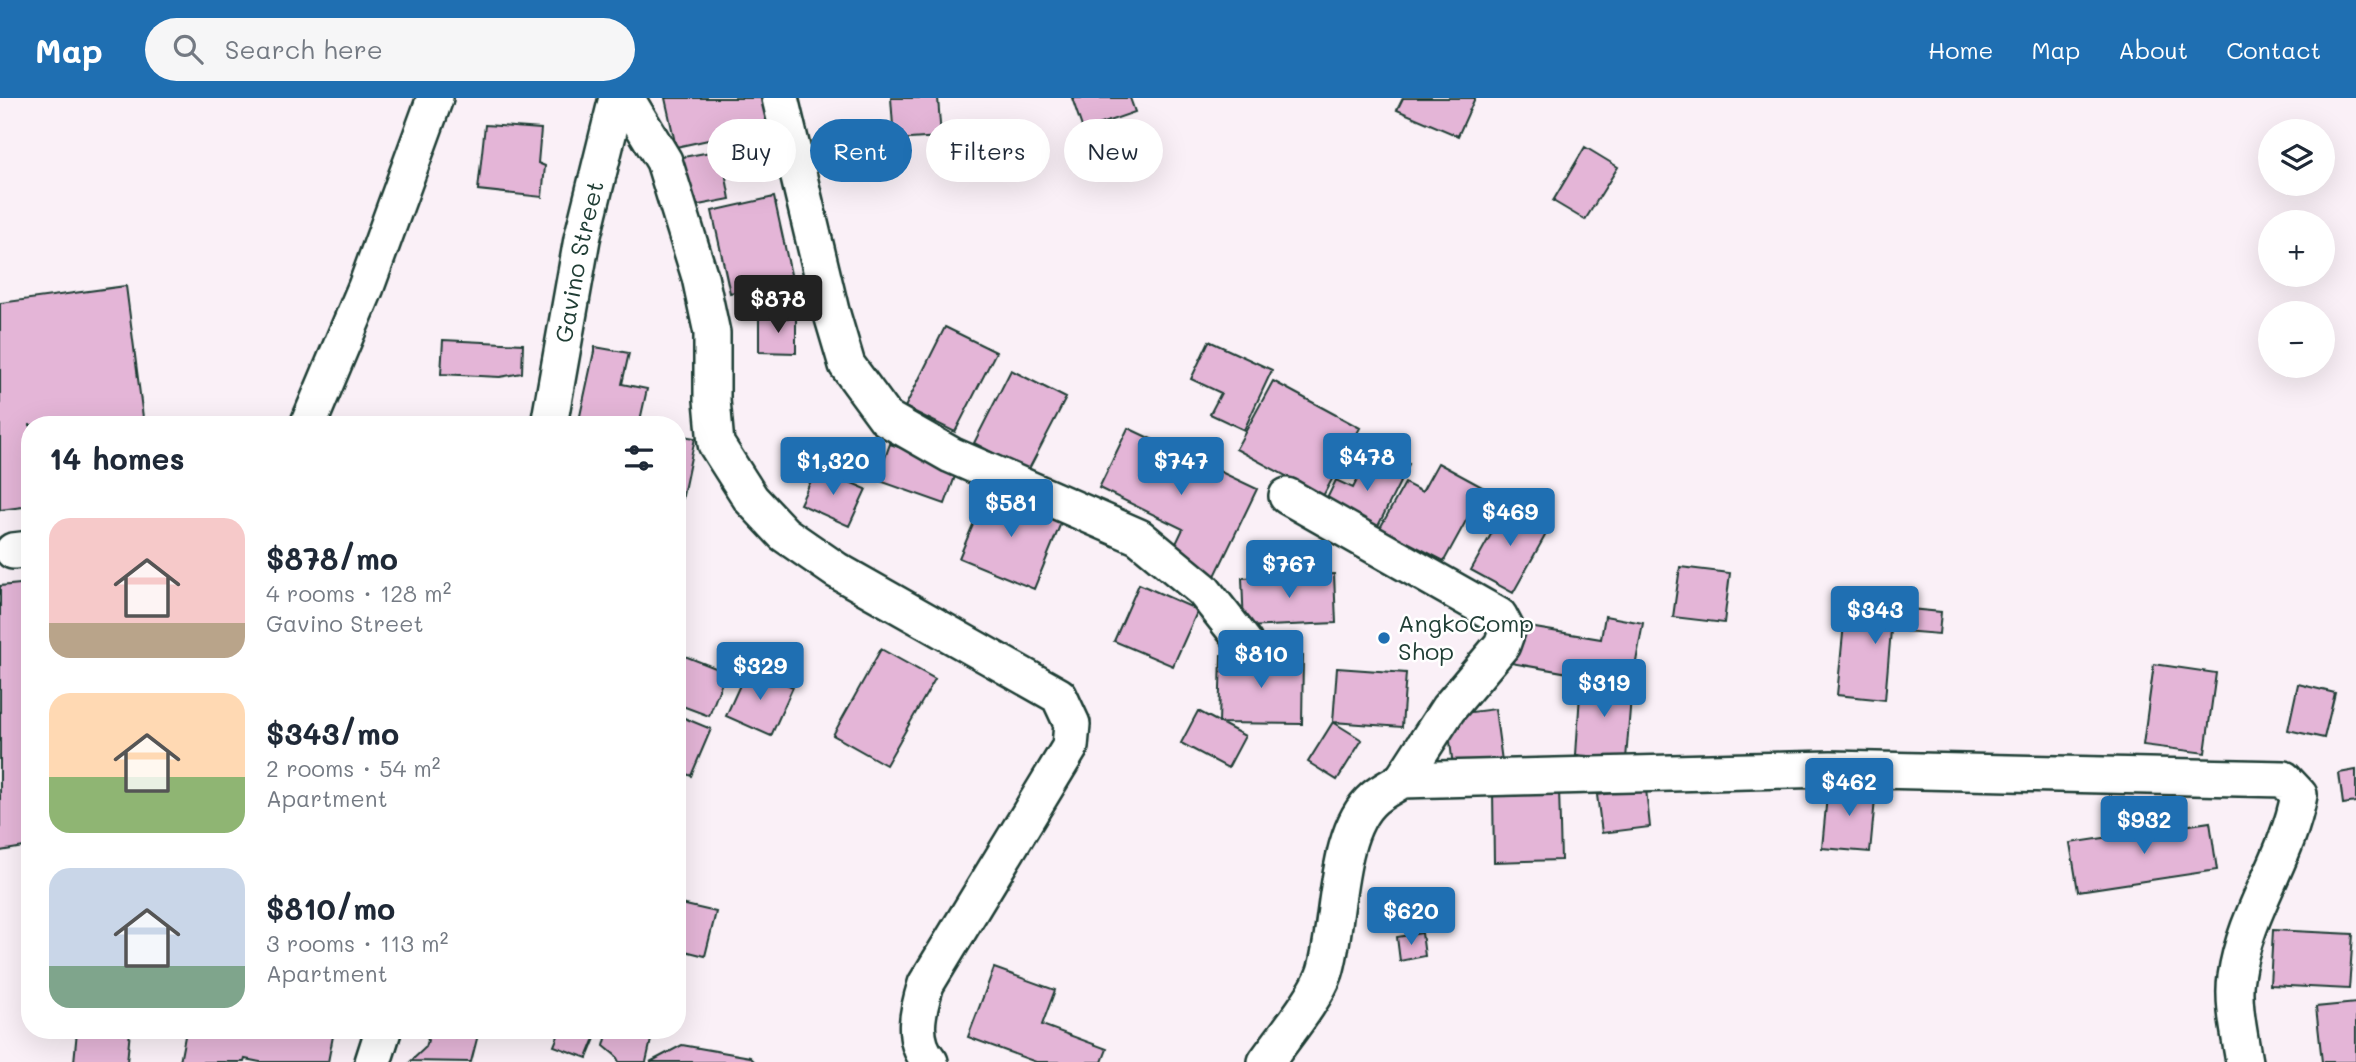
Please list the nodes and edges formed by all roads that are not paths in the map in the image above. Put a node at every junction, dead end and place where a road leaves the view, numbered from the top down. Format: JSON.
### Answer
{"nodes":[{"id":1,"x":435,"y":98,"type":"edge"},
{"id":2,"x":617,"y":98,"type":"edge"},
{"id":3,"x":626,"y":98,"type":"edge"},
{"id":4,"x":780,"y":98,"type":"edge"},
{"id":5,"x":312,"y":416,"type":"edge"},
{"id":6,"x":551,"y":416,"type":"edge"},
{"id":7,"x":1287,"y":496,"type":"dead end"},
{"id":8,"x":1244,"y":642,"type":"dead end"},
{"id":9,"x":1402,"y":780,"type":"junction"},
{"id":10,"x":380,"y":1039,"type":"edge"},
{"id":11,"x":373,"y":1062,"type":"edge"},
{"id":12,"x":930,"y":1062,"type":"edge"},
{"id":13,"x":1266,"y":1062,"type":"edge"},
{"id":14,"x":2244,"y":1062,"type":"edge"}],
"edges":[{"from":1,"to":5,"type":"street"},
{"from":2,"to":6,"type":"street","name":"Gavino Street"},
{"from":3,"to":12,"type":"street"},
{"from":4,"to":8,"type":"street"},
{"from":7,"to":9,"type":"street"},
{"from":9,"to":13,"type":"street"},
{"from":9,"to":14,"type":"street"},
{"from":10,"to":11,"type":"street"}]}
